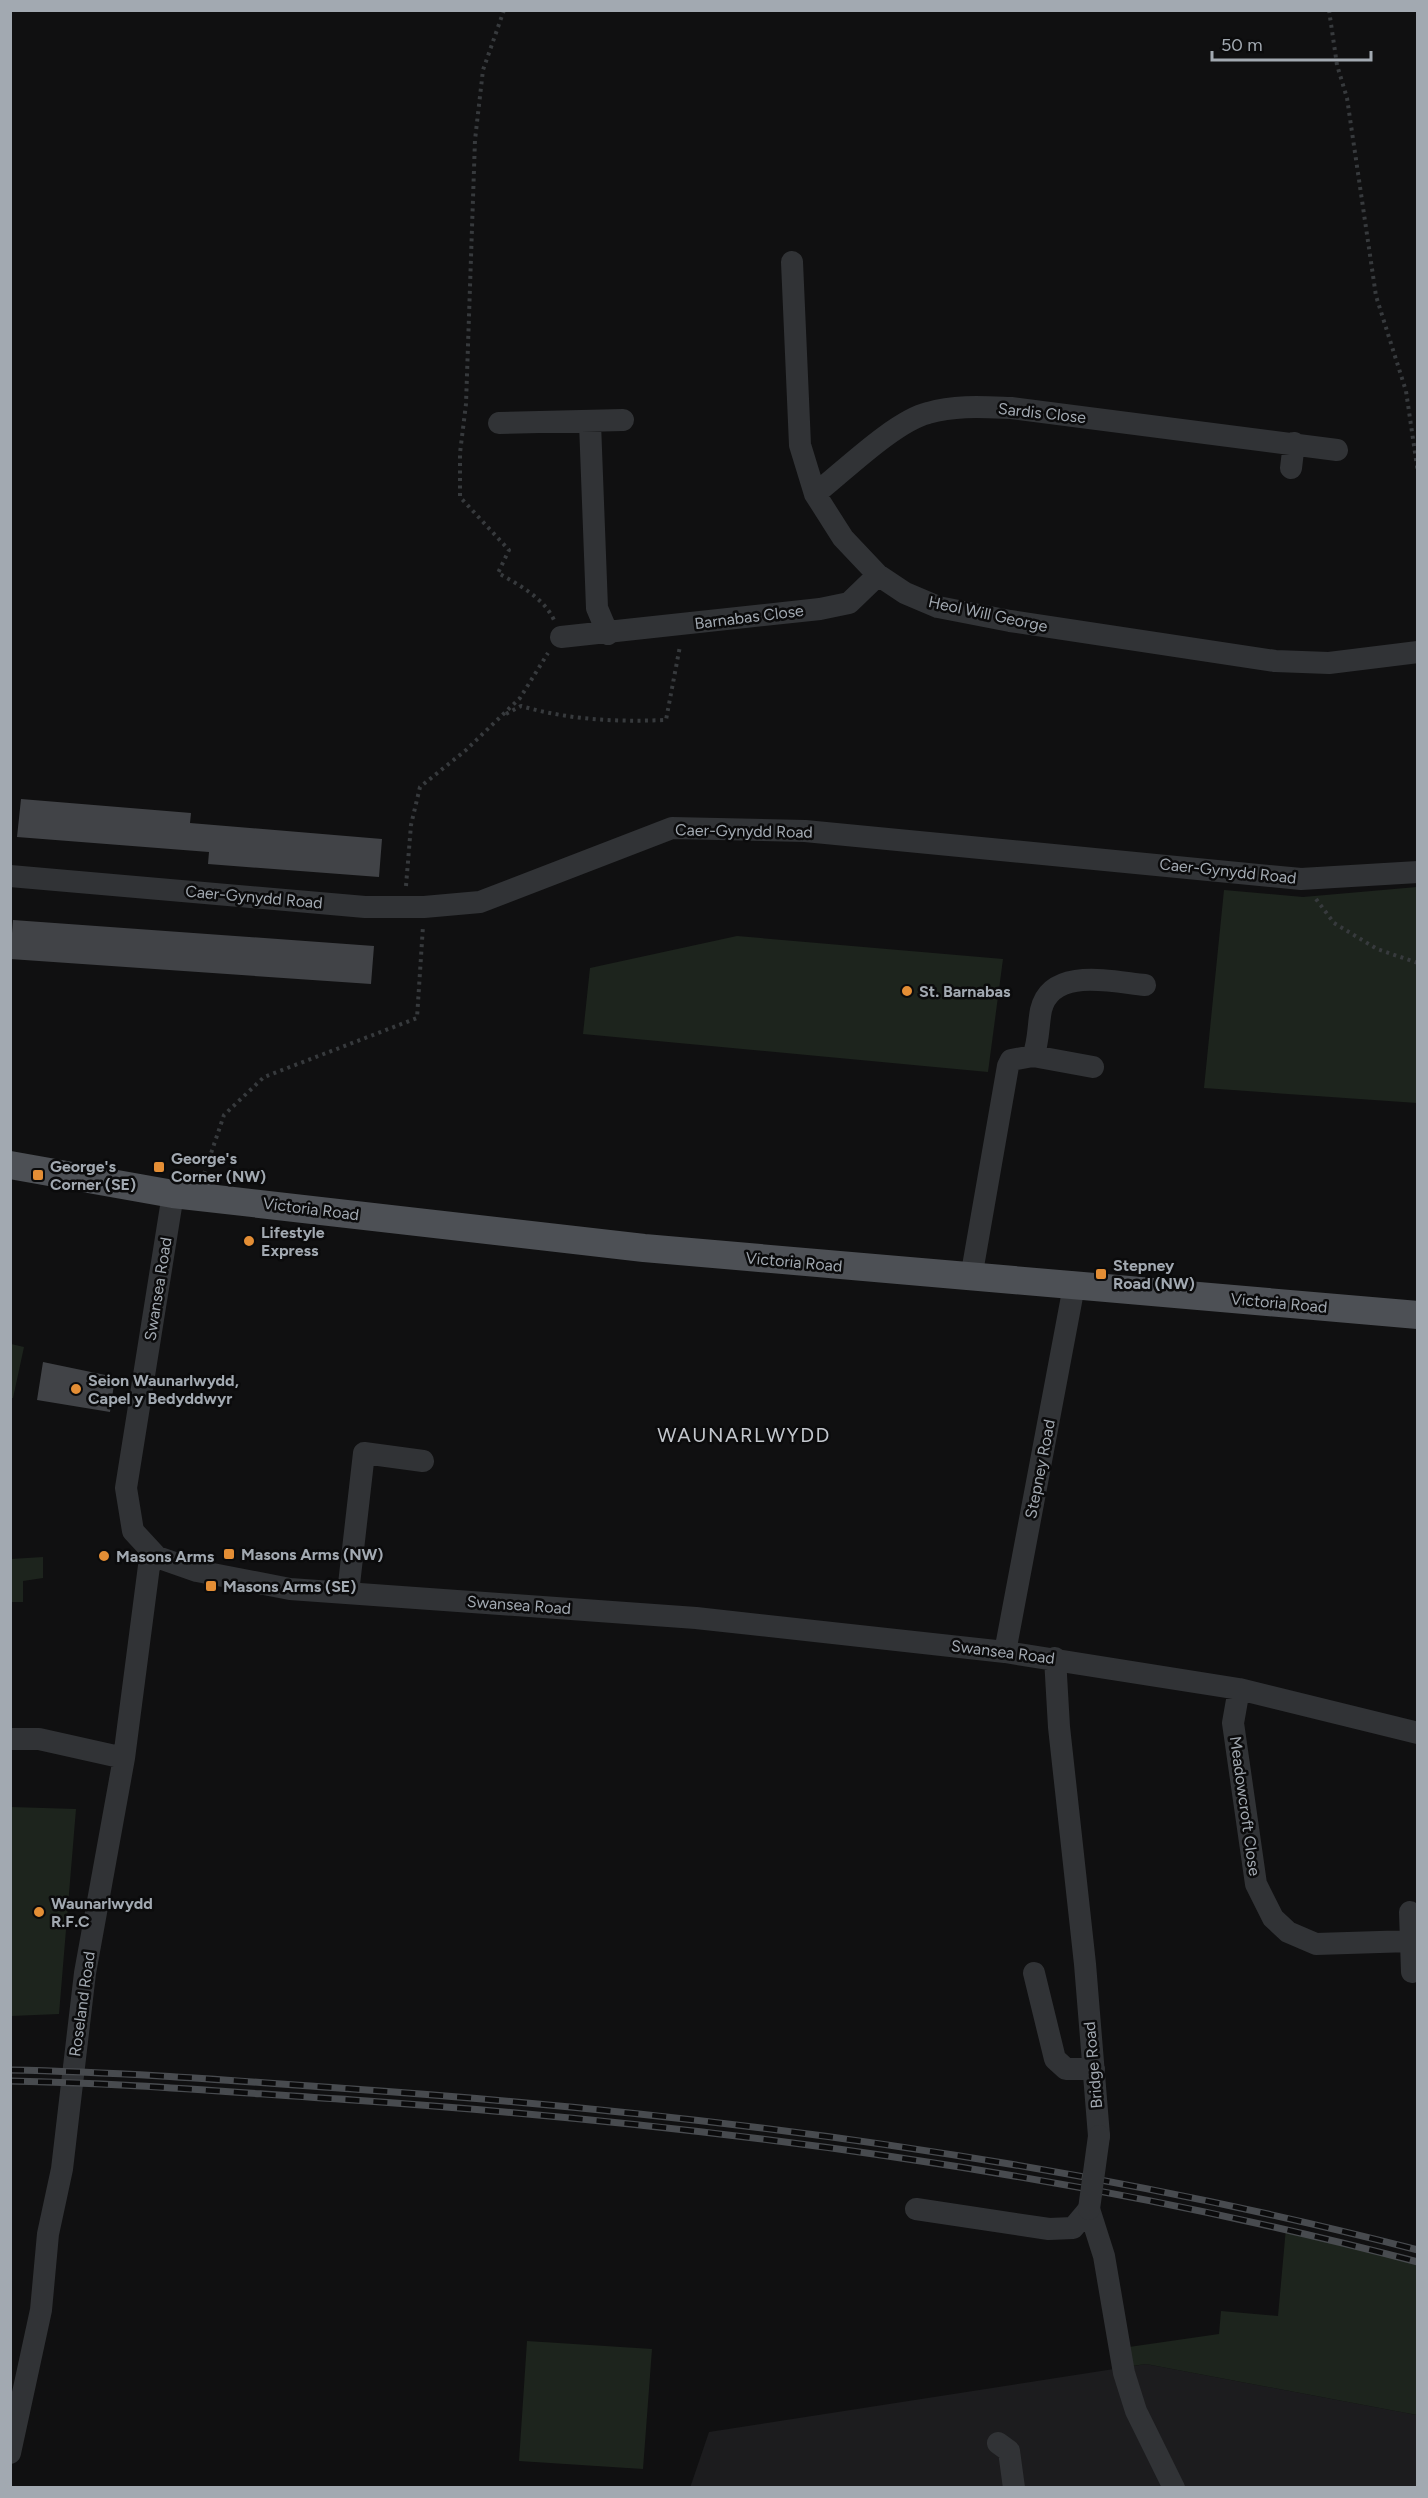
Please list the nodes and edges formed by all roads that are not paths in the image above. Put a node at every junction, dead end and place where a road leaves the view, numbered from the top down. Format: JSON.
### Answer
{"nodes":[{"id":1,"x":792,"y":262,"type":"dead end"},
{"id":2,"x":623,"y":420,"type":"dead end"},
{"id":3,"x":499,"y":423,"type":"dead end"},
{"id":4,"x":591,"y":423,"type":"junction"},
{"id":5,"x":1294,"y":442,"type":"junction"},
{"id":6,"x":1337,"y":450,"type":"dead end"},
{"id":7,"x":1291,"y":468,"type":"dead end"},
{"id":8,"x":815,"y":494,"type":"junction"},
{"id":9,"x":878,"y":574,"type":"junction"},
{"id":10,"x":608,"y":634,"type":"junction"},
{"id":11,"x":555,"y":637,"type":"road end"},
{"id":12,"x":1410,"y":652,"type":"edge"},
{"id":13,"x":1418,"y":872,"type":"edge"},
{"id":14,"x":10,"y":876,"type":"edge"},
{"id":15,"x":1144,"y":985,"type":"dead end"},
{"id":16,"x":1033,"y":1056,"type":"junction"},
{"id":17,"x":1093,"y":1067,"type":"dead end"},
{"id":18,"x":10,"y":1166,"type":"edge"},
{"id":19,"x":185,"y":1195,"type":"junction"},
{"id":20,"x":971,"y":1278,"type":"junction"},
{"id":21,"x":1074,"y":1286,"type":"junction"},
{"id":22,"x":1418,"y":1315,"type":"edge"},
{"id":23,"x":423,"y":1461,"type":"dead end"},
{"id":24,"x":158,"y":1557,"type":"junction"},
{"id":25,"x":348,"y":1593,"type":"junction"},
{"id":26,"x":1005,"y":1652,"type":"junction"},
{"id":27,"x":1055,"y":1658,"type":"junction"},
{"id":28,"x":1239,"y":1689,"type":"junction"},
{"id":29,"x":1418,"y":1734,"type":"edge"},
{"id":30,"x":10,"y":1739,"type":"edge"},
{"id":31,"x":124,"y":1758,"type":"junction"},
{"id":32,"x":1410,"y":1912,"type":"dead end"},
{"id":33,"x":1411,"y":1941,"type":"junction"},
{"id":34,"x":1034,"y":1972,"type":"dead end"},
{"id":35,"x":1412,"y":1972,"type":"dead end"},
{"id":36,"x":1094,"y":2069,"type":"junction"},
{"id":37,"x":916,"y":2209,"type":"dead end"},
{"id":38,"x":1089,"y":2209,"type":"junction"},
{"id":39,"x":998,"y":2443,"type":"dead end"},
{"id":40,"x":10,"y":2453,"type":"edge"},
{"id":41,"x":1014,"y":2487,"type":"edge"},
{"id":42,"x":1174,"y":2487,"type":"edge"}],
"edges":[{"from":1,"to":8,"type":"street","name":"Heol Will George"},
{"from":2,"to":4,"type":"street"},
{"from":3,"to":4,"type":"street"},
{"from":4,"to":10,"type":"street"},
{"from":5,"to":6,"type":"street","name":"Sardis Close"},
{"from":5,"to":7,"type":"street"},
{"from":5,"to":8,"type":"street","name":"Sardis Close"},
{"from":8,"to":9,"type":"street","name":"Heol Will George"},
{"from":9,"to":10,"type":"street","name":"Barnabas Close"},
{"from":9,"to":12,"type":"street","name":"Heol Will George"},
{"from":10,"to":11,"type":"street","name":"Barnabas Close"},
{"from":13,"to":14,"type":"street","name":"Caer-Gynydd Road"},
{"from":15,"to":16,"type":"street"},
{"from":16,"to":17,"type":"street"},
{"from":16,"to":20,"type":"street"},
{"from":18,"to":19,"type":"main road"},
{"from":19,"to":20,"type":"main road","name":"Victoria Road"},
{"from":19,"to":24,"type":"street","name":"Swansea Road"},
{"from":20,"to":21,"type":"main road","name":"Victoria Road"},
{"from":21,"to":22,"type":"main road","name":"Victoria Road"},
{"from":21,"to":26,"type":"street","name":"Stepney Road"},
{"from":23,"to":25,"type":"street"},
{"from":24,"to":25,"type":"street","name":"Swansea Road"},
{"from":24,"to":31,"type":"street","name":"Roseland Road"},
{"from":25,"to":26,"type":"street","name":"Swansea Road"},
{"from":26,"to":27,"type":"street","name":"Swansea Road"},
{"from":27,"to":28,"type":"street","name":"Swansea Road"},
{"from":27,"to":36,"type":"street","name":"Bridge Road"},
{"from":28,"to":29,"type":"street","name":"Swansea Road"},
{"from":28,"to":33,"type":"street","name":"Meadowcroft Close"},
{"from":30,"to":31,"type":"street"},
{"from":31,"to":40,"type":"street","name":"Roseland Road"},
{"from":32,"to":33,"type":"street"},
{"from":33,"to":35,"type":"street"},
{"from":34,"to":36,"type":"street"},
{"from":36,"to":38,"type":"street","name":"Bridge Road","bridge":true},
{"from":37,"to":38,"type":"street"},
{"from":38,"to":42,"type":"street","name":"Bridge Road"},
{"from":39,"to":41,"type":"street"}]}
